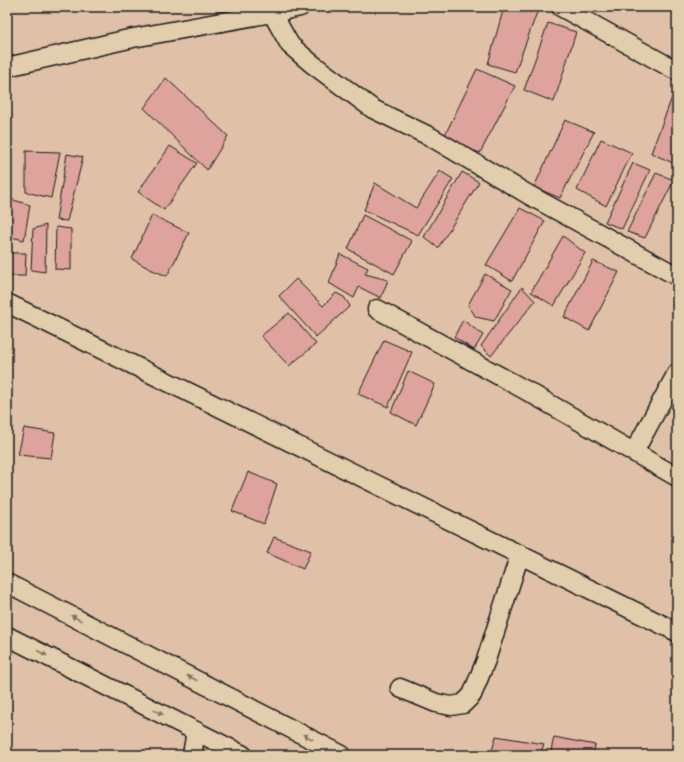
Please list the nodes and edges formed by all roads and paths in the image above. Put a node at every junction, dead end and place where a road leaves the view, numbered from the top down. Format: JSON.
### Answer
{"nodes":[{"id":1,"x":300,"y":7,"type":"edge"},
{"id":2,"x":561,"y":7,"type":"edge"},
{"id":3,"x":269,"y":10,"type":"edge"},
{"id":4,"x":7,"y":67,"type":"edge"},
{"id":5,"x":677,"y":71,"type":"edge"},
{"id":6,"x":677,"y":276,"type":"edge"},
{"id":7,"x":7,"y":303,"type":"edge"},
{"id":8,"x":377,"y":309,"type":"dead end"},
{"id":9,"x":677,"y":373,"type":"edge"},
{"id":10,"x":634,"y":452,"type":"junction"},
{"id":11,"x":677,"y":477,"type":"edge"},
{"id":12,"x":520,"y":554,"type":"junction"},
{"id":13,"x":7,"y":583,"type":"edge"},
{"id":14,"x":677,"y":632,"type":"edge"},
{"id":15,"x":7,"y":636,"type":"edge"},
{"id":16,"x":400,"y":688,"type":"dead end"},
{"id":17,"x":196,"y":731,"type":"junction"},
{"id":18,"x":192,"y":755,"type":"edge"},
{"id":19,"x":243,"y":755,"type":"edge"},
{"id":20,"x":342,"y":755,"type":"edge"}],
"edges":[{"from":1,"to":3,"type":"street"},
{"from":2,"to":5,"type":"street"},
{"from":3,"to":4,"type":"street"},
{"from":3,"to":6,"type":"street"},
{"from":7,"to":12,"type":"street"},
{"from":8,"to":10,"type":"street"},
{"from":9,"to":10,"type":"street"},
{"from":10,"to":11,"type":"street"},
{"from":12,"to":14,"type":"street"},
{"from":12,"to":16,"type":"street"},
{"from":20,"to":13,"type":"street","one_way":true},
{"from":15,"to":17,"type":"street","one_way":true},
{"from":17,"to":18,"type":"street"},
{"from":17,"to":19,"type":"street"}]}
